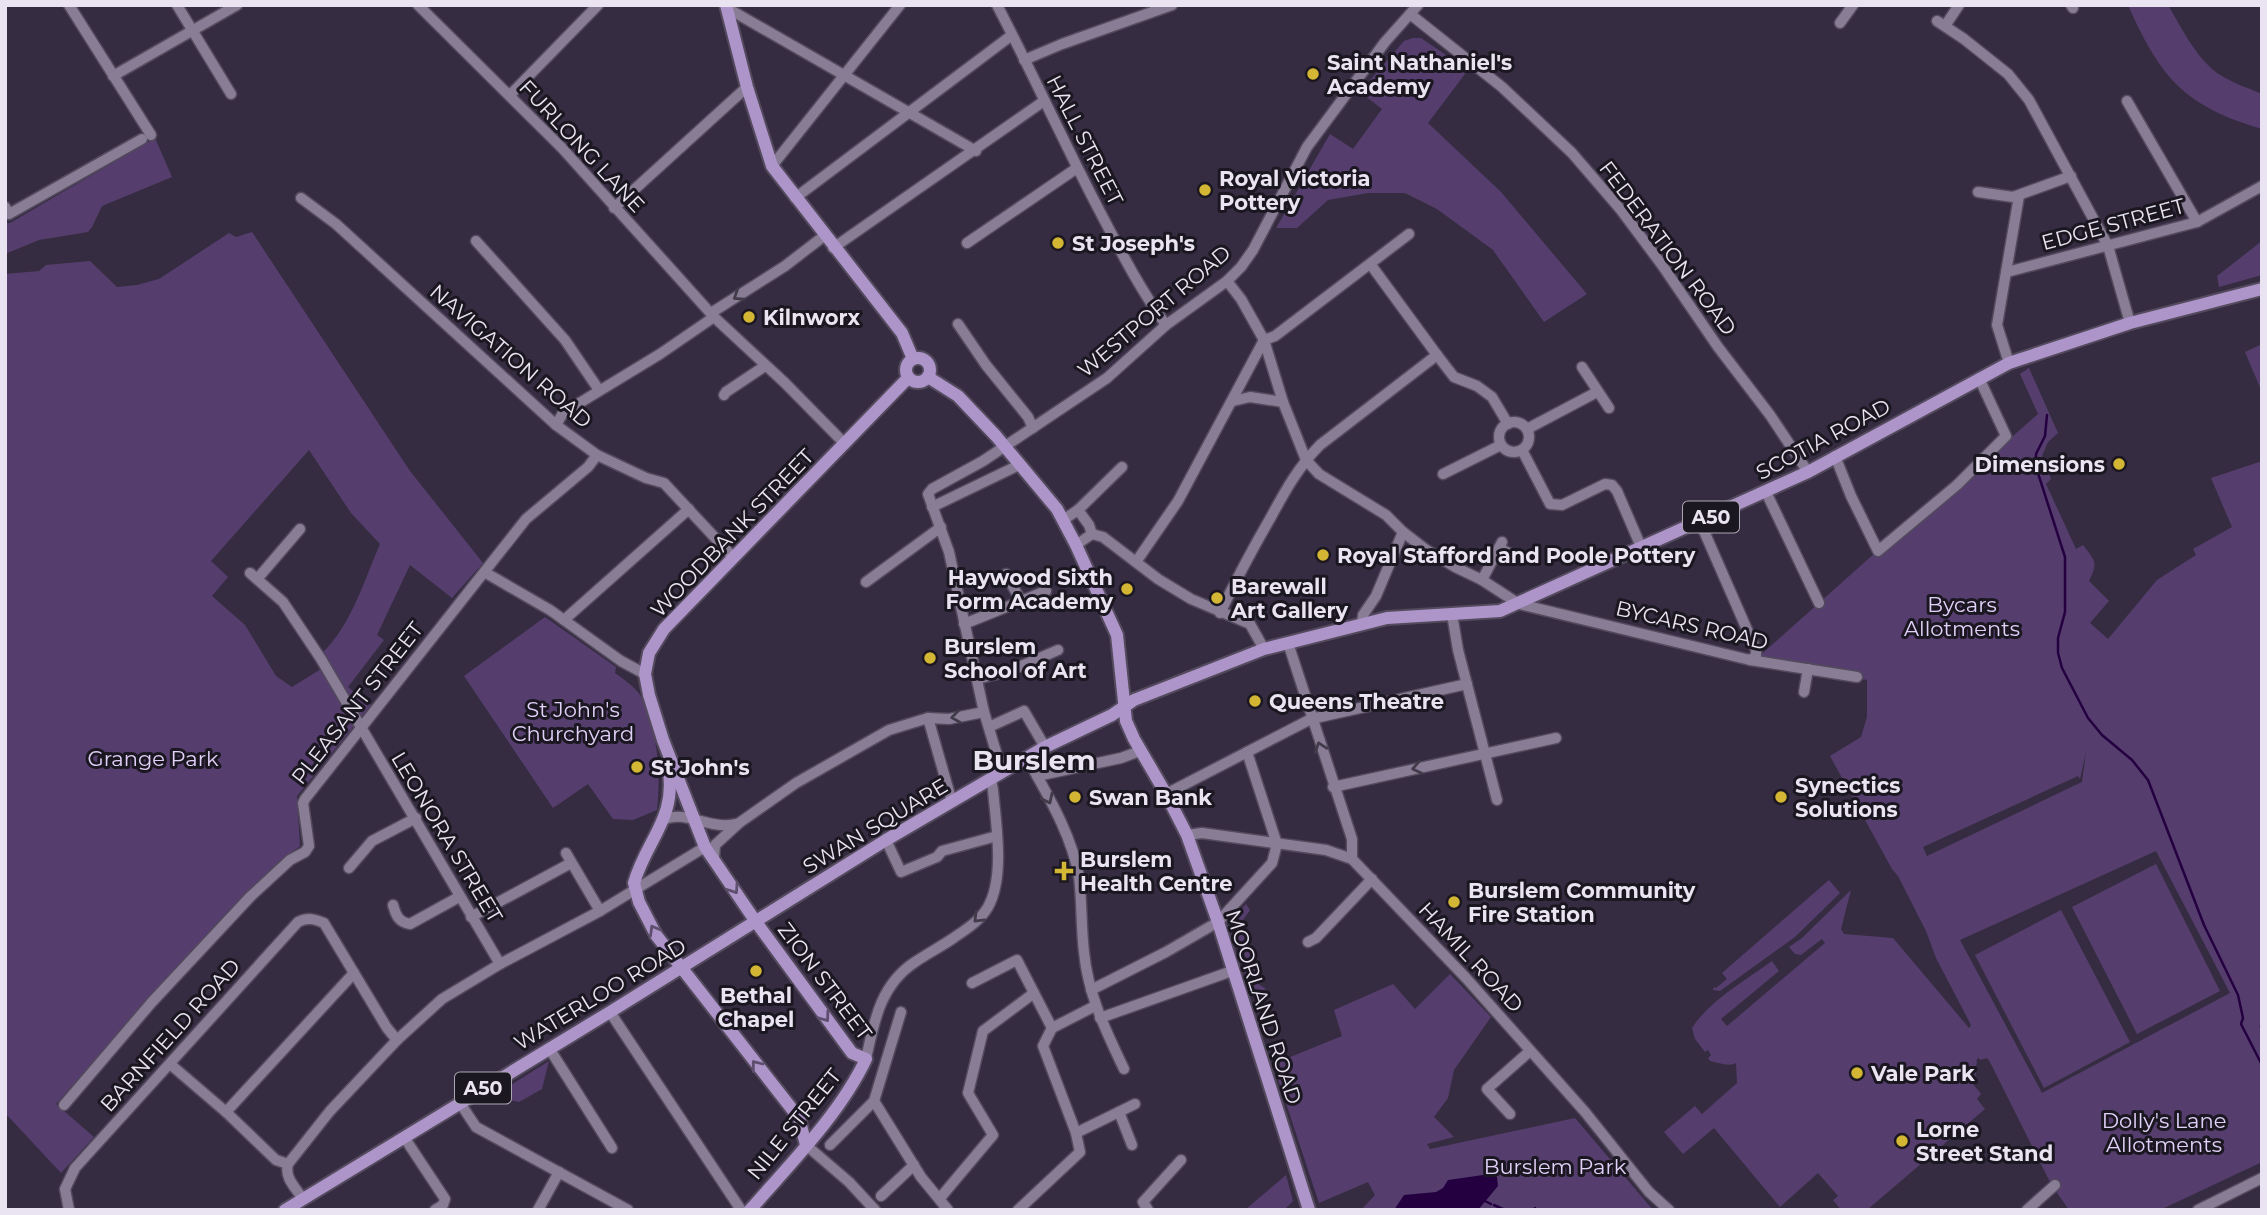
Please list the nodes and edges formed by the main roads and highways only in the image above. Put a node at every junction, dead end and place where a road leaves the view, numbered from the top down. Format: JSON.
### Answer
{"nodes":[{"id":1,"x":726,"y":7,"type":"edge"},
{"id":2,"x":2262,"y":289,"type":"edge"},
{"id":3,"x":913,"y":359,"type":"junction"},
{"id":4,"x":928,"y":377,"type":"junction"},
{"id":5,"x":908,"y":378,"type":"junction"},
{"id":6,"x":1125,"y":705,"type":"junction"},
{"id":7,"x":663,"y":740,"type":"junction"},
{"id":8,"x":756,"y":922,"type":"junction"},
{"id":9,"x":681,"y":967,"type":"junction"},
{"id":10,"x":866,"y":1059,"type":"joint"},
{"id":11,"x":799,"y":1118,"type":"junction"},
{"id":12,"x":821,"y":1125,"type":"junction"},
{"id":13,"x":806,"y":1146,"type":"junction"},
{"id":14,"x":285,"y":1210,"type":"edge"},
{"id":15,"x":750,"y":1210,"type":"edge"},
{"id":16,"x":1309,"y":1210,"type":"edge"}],
"edges":[{"from":1,"to":3,"type":"main road"},
{"from":2,"to":6,"type":"main road","name":"SCOTIA ROAD","number":"A50"},
{"from":3,"to":4,"type":"main road"},
{"from":3,"to":5,"type":"main road"},
{"from":4,"to":5,"type":"main road"},
{"from":4,"to":6,"type":"main road","name":"MOORLAND ROAD"},
{"from":5,"to":7,"type":"main road","name":"WOODBANK STREET"},
{"from":6,"to":8,"type":"main road","name":"SWAN SQUARE","number":"A50"},
{"from":6,"to":16,"type":"main road","name":"MOORLAND ROAD"},
{"from":7,"to":8,"type":"main road","name":"ZION STREET","one_way":true},
{"from":9,"to":7,"type":"main road","one_way":true},
{"from":8,"to":9,"type":"main road","name":"WATERLOO ROAD","number":"A50"},
{"from":8,"to":10,"type":"main road","name":"ZION STREET","one_way":true},
{"from":11,"to":9,"type":"main road","one_way":true},
{"from":9,"to":14,"type":"main road","name":"WATERLOO ROAD","number":"A50"},
{"from":10,"to":12,"type":"main road","name":"NILE STREET"},
{"from":11,"to":12,"type":"main road"},
{"from":11,"to":13,"type":"main road"},
{"from":12,"to":13,"type":"main road","name":"NILE STREET"},
{"from":13,"to":15,"type":"main road","name":"NILE STREET"}]}
